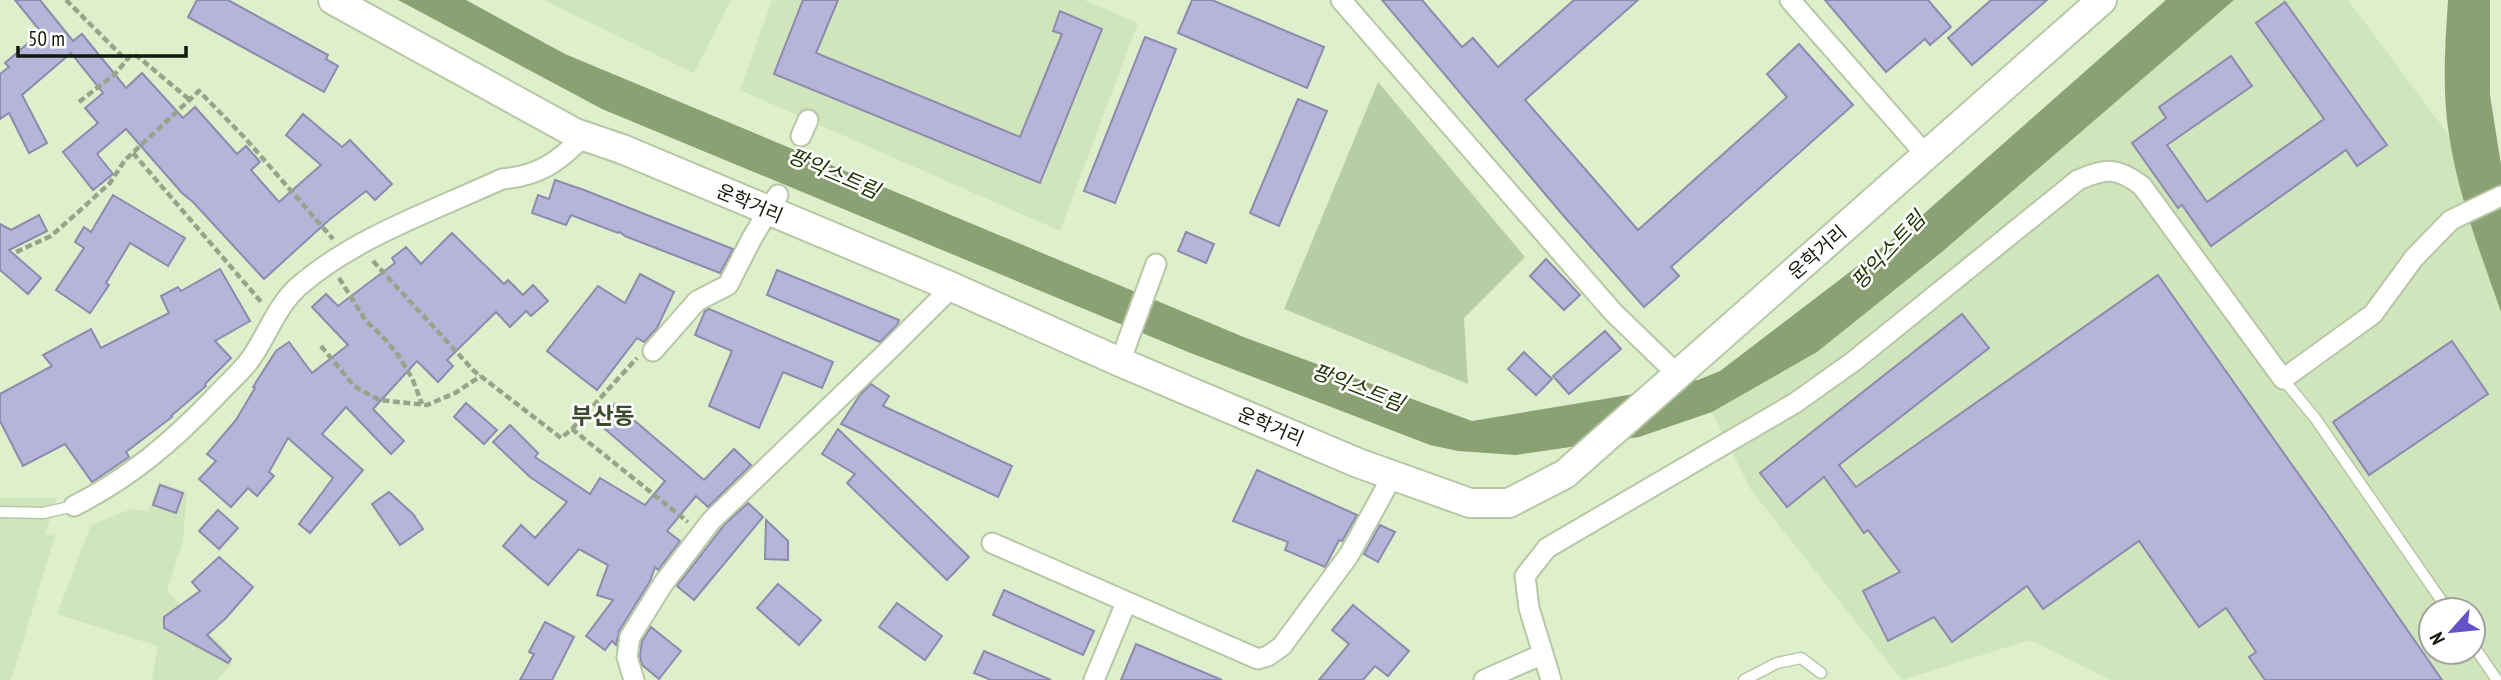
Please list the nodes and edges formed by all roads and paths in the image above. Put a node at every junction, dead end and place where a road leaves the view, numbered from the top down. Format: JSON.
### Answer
{"nodes":[{"id":1,"x":66,"y":0,"type":"edge"},
{"id":2,"x":334,"y":0,"type":"edge"},
{"id":3,"x":1340,"y":0,"type":"edge"},
{"id":4,"x":1790,"y":0,"type":"edge"},
{"id":5,"x":2102,"y":0,"type":"edge"},
{"id":6,"x":126,"y":60,"type":"junction"},
{"id":7,"x":190,"y":100,"type":"junction"},
{"id":8,"x":79,"y":102,"type":"dead end"},
{"id":9,"x":584,"y":136,"type":"junction"},
{"id":10,"x":134,"y":153,"type":"junction"},
{"id":11,"x":1926,"y":155,"type":"junction"},
{"id":12,"x":2501,"y":196,"type":"edge"},
{"id":13,"x":774,"y":203,"type":"junction"},
{"id":14,"x":16,"y":252,"type":"dead end"},
{"id":15,"x":345,"y":254,"type":"junction"},
{"id":16,"x":1152,"y":272,"type":"dead end"},
{"id":17,"x":952,"y":287,"type":"junction"},
{"id":18,"x":274,"y":317,"type":"junction"},
{"id":19,"x":321,"y":346,"type":"dead end"},
{"id":20,"x":653,"y":351,"type":"joint"},
{"id":21,"x":1123,"y":351,"type":"junction"},
{"id":22,"x":481,"y":376,"type":"junction"},
{"id":23,"x":2283,"y":379,"type":"junction"},
{"id":24,"x":1672,"y":380,"type":"junction"},
{"id":25,"x":422,"y":404,"type":"junction"},
{"id":26,"x":572,"y":429,"type":"junction"},
{"id":27,"x":1392,"y":475,"type":"junction"},
{"id":28,"x":74,"y":506,"type":"joint"},
{"id":29,"x":0,"y":512,"type":"edge"},
{"id":30,"x":702,"y":534,"type":"junction"},
{"id":31,"x":992,"y":543,"type":"dead end"},
{"id":32,"x":2438,"y":596,"type":"edge"},
{"id":33,"x":1126,"y":603,"type":"junction"},
{"id":34,"x":1543,"y":654,"type":"junction"},
{"id":35,"x":2487,"y":665,"type":"edge"},
{"id":36,"x":1821,"y":673,"type":"dead end"},
{"id":37,"x":634,"y":680,"type":"edge"},
{"id":38,"x":1094,"y":680,"type":"edge"},
{"id":39,"x":1484,"y":680,"type":"edge"},
{"id":40,"x":1551,"y":680,"type":"edge"},
{"id":41,"x":1744,"y":680,"type":"edge"},
{"id":42,"x":2497,"y":680,"type":"edge"}],
"edges":[{"from":1,"to":6,"type":"path"},
{"from":2,"to":9,"type":"main road","name":"운학거리"},
{"from":3,"to":24,"type":"street"},
{"from":4,"to":11,"type":"street"},
{"from":5,"to":11,"type":"main road","name":"운학거리"},
{"from":6,"to":7,"type":"path"},
{"from":6,"to":8,"type":"path"},
{"from":7,"to":10,"type":"path"},
{"from":7,"to":15,"type":"path"},
{"from":9,"to":13,"type":"main road","name":"운학거리"},
{"from":9,"to":15,"type":"street"},
{"from":10,"to":14,"type":"path"},
{"from":10,"to":18,"type":"path"},
{"from":11,"to":24,"type":"main road","name":"운학거리"},
{"from":12,"to":23,"type":"street"},
{"from":13,"to":17,"type":"main road","name":"운학거리"},
{"from":13,"to":20,"type":"street"},
{"from":15,"to":18,"type":"street"},
{"from":15,"to":22,"type":"path"},
{"from":15,"to":25,"type":"path"},
{"from":16,"to":21,"type":"street"},
{"from":17,"to":21,"type":"main road","name":"운학거리"},
{"from":17,"to":30,"type":"street"},
{"from":18,"to":28,"type":"street"},
{"from":19,"to":25,"type":"path"},
{"from":20,"to":26,"type":"path"},
{"from":21,"to":27,"type":"main road","name":"운학거리"},
{"from":22,"to":25,"type":"path"},
{"from":22,"to":26,"type":"path"},
{"from":23,"to":32,"type":"lane"},
{"from":23,"to":34,"type":"street"},
{"from":24,"to":27,"type":"main road","name":"운학거리"},
{"from":26,"to":30,"type":"path"},
{"from":27,"to":33,"type":"street"},
{"from":28,"to":29,"type":"lane"},
{"from":30,"to":37,"type":"street"},
{"from":31,"to":33,"type":"street"},
{"from":33,"to":38,"type":"street"},
{"from":34,"to":39,"type":"street"},
{"from":34,"to":40,"type":"street"},
{"from":35,"to":42,"type":"lane"},
{"from":36,"to":41,"type":"lane"}]}
